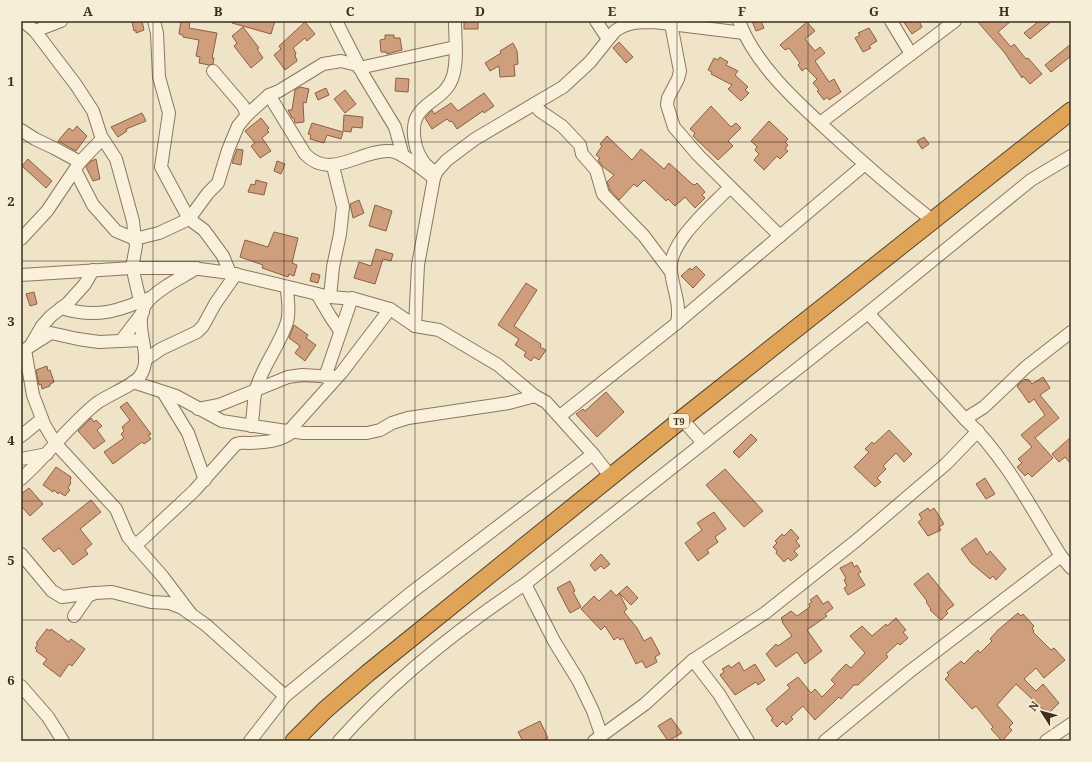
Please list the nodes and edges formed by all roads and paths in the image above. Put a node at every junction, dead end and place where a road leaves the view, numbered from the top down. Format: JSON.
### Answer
{"nodes":[{"id":1,"x":23,"y":21,"type":"edge"},
{"id":2,"x":61,"y":21,"type":"edge"},
{"id":3,"x":154,"y":21,"type":"edge"},
{"id":4,"x":336,"y":21,"type":"edge"},
{"id":5,"x":455,"y":21,"type":"edge"},
{"id":6,"x":596,"y":21,"type":"edge"},
{"id":7,"x":739,"y":21,"type":"edge"},
{"id":8,"x":892,"y":21,"type":"edge"},
{"id":9,"x":955,"y":21,"type":"edge"},
{"id":10,"x":671,"y":24,"type":"junction"},
{"id":11,"x":35,"y":31,"type":"junction"},
{"id":12,"x":744,"y":33,"type":"junction"},
{"id":13,"x":608,"y":39,"type":"junction"},
{"id":14,"x":456,"y":46,"type":"junction"},
{"id":15,"x":911,"y":54,"type":"junction"},
{"id":16,"x":358,"y":66,"type":"junction"},
{"id":17,"x":213,"y":70,"type":"dead end"},
{"id":18,"x":269,"y":95,"type":"junction"},
{"id":19,"x":534,"y":104,"type":"junction"},
{"id":20,"x":1071,"y":111,"type":"edge"},
{"id":21,"x":247,"y":115,"type":"junction"},
{"id":22,"x":820,"y":124,"type":"junction"},
{"id":23,"x":21,"y":130,"type":"edge"},
{"id":24,"x":102,"y":139,"type":"junction"},
{"id":25,"x":403,"y":156,"type":"junction"},
{"id":26,"x":1071,"y":156,"type":"edge"},
{"id":27,"x":864,"y":164,"type":"junction"},
{"id":28,"x":77,"y":166,"type":"junction"},
{"id":29,"x":333,"y":166,"type":"junction"},
{"id":30,"x":435,"y":175,"type":"junction"},
{"id":31,"x":730,"y":187,"type":"junction"},
{"id":32,"x":189,"y":219,"type":"junction"},
{"id":33,"x":932,"y":220,"type":"junction"},
{"id":34,"x":780,"y":236,"type":"junction"},
{"id":35,"x":21,"y":239,"type":"edge"},
{"id":36,"x":135,"y":239,"type":"junction"},
{"id":37,"x":133,"y":268,"type":"junction"},
{"id":38,"x":197,"y":268,"type":"junction"},
{"id":39,"x":93,"y":270,"type":"junction"},
{"id":40,"x":671,"y":272,"type":"junction"},
{"id":41,"x":233,"y":273,"type":"junction"},
{"id":42,"x":21,"y":275,"type":"edge"},
{"id":43,"x":287,"y":291,"type":"dead end"},
{"id":44,"x":317,"y":294,"type":"junction"},
{"id":45,"x":330,"y":297,"type":"junction"},
{"id":46,"x":352,"y":298,"type":"junction"},
{"id":47,"x":142,"y":306,"type":"junction"},
{"id":48,"x":61,"y":308,"type":"junction"},
{"id":49,"x":390,"y":309,"type":"junction"},
{"id":50,"x":868,"y":313,"type":"junction"},
{"id":51,"x":677,"y":323,"type":"junction"},
{"id":52,"x":416,"y":326,"type":"junction"},
{"id":53,"x":340,"y":331,"type":"junction"},
{"id":54,"x":1071,"y":332,"type":"edge"},
{"id":55,"x":142,"y":340,"type":"junction"},
{"id":56,"x":121,"y":341,"type":"junction"},
{"id":57,"x":25,"y":350,"type":"edge"},
{"id":58,"x":145,"y":363,"type":"junction"},
{"id":59,"x":331,"y":377,"type":"junction"},
{"id":60,"x":133,"y":382,"type":"junction"},
{"id":61,"x":256,"y":390,"type":"junction"},
{"id":62,"x":162,"y":391,"type":"junction"},
{"id":63,"x":535,"y":396,"type":"junction"},
{"id":64,"x":198,"y":409,"type":"junction"},
{"id":65,"x":560,"y":416,"type":"junction"},
{"id":66,"x":42,"y":418,"type":"junction"},
{"id":67,"x":682,"y":419,"type":"junction"},
{"id":68,"x":965,"y":419,"type":"junction"},
{"id":69,"x":251,"y":426,"type":"junction"},
{"id":70,"x":291,"y":431,"type":"junction"},
{"id":71,"x":978,"y":431,"type":"junction"},
{"id":72,"x":21,"y":436,"type":"edge"},
{"id":73,"x":703,"y":443,"type":"junction"},
{"id":74,"x":56,"y":444,"type":"junction"},
{"id":75,"x":47,"y":454,"type":"junction"},
{"id":76,"x":593,"y":454,"type":"junction"},
{"id":77,"x":21,"y":459,"type":"edge"},
{"id":78,"x":611,"y":477,"type":"junction"},
{"id":79,"x":21,"y":479,"type":"edge"},
{"id":80,"x":205,"y":480,"type":"junction"},
{"id":81,"x":135,"y":546,"type":"junction"},
{"id":82,"x":21,"y":554,"type":"edge"},
{"id":83,"x":1061,"y":556,"type":"junction"},
{"id":84,"x":1071,"y":568,"type":"edge"},
{"id":85,"x":525,"y":584,"type":"junction"},
{"id":86,"x":95,"y":592,"type":"junction"},
{"id":87,"x":191,"y":614,"type":"junction"},
{"id":88,"x":74,"y":616,"type":"dead end"},
{"id":89,"x":693,"y":660,"type":"junction"},
{"id":90,"x":21,"y":686,"type":"edge"},
{"id":91,"x":285,"y":696,"type":"junction"},
{"id":92,"x":1071,"y":724,"type":"edge"},
{"id":93,"x":598,"y":738,"type":"edge"},
{"id":94,"x":63,"y":741,"type":"edge"},
{"id":95,"x":250,"y":741,"type":"edge"},
{"id":96,"x":294,"y":741,"type":"edge"},
{"id":97,"x":339,"y":741,"type":"edge"},
{"id":98,"x":748,"y":741,"type":"edge"},
{"id":99,"x":825,"y":741,"type":"edge"},
{"id":100,"x":1046,"y":741,"type":"edge"}],
"edges":[{"from":1,"to":11,"type":"street"},
{"from":2,"to":11,"type":"street"},
{"from":3,"to":32,"type":"street"},
{"from":4,"to":16,"type":"street"},
{"from":5,"to":14,"type":"street"},
{"from":6,"to":13,"type":"street"},
{"from":7,"to":12,"type":"street"},
{"from":8,"to":15,"type":"street"},
{"from":9,"to":15,"type":"street"},
{"from":10,"to":12,"type":"street"},
{"from":10,"to":13,"type":"street"},
{"from":10,"to":31,"type":"street"},
{"from":11,"to":24,"type":"street"},
{"from":12,"to":22,"type":"street"},
{"from":13,"to":19,"type":"street"},
{"from":14,"to":16,"type":"street"},
{"from":14,"to":30,"type":"street"},
{"from":15,"to":22,"type":"street"},
{"from":16,"to":18,"type":"street"},
{"from":16,"to":25,"type":"street"},
{"from":17,"to":21,"type":"street"},
{"from":18,"to":21,"type":"street"},
{"from":18,"to":29,"type":"street"},
{"from":19,"to":30,"type":"street"},
{"from":19,"to":40,"type":"street"},
{"from":20,"to":33,"type":"highway","number":"T9"},
{"from":21,"to":32,"type":"street"},
{"from":22,"to":27,"type":"street"},
{"from":23,"to":28,"type":"street"},
{"from":24,"to":28,"type":"street"},
{"from":24,"to":36,"type":"street"},
{"from":25,"to":29,"type":"street"},
{"from":25,"to":30,"type":"street"},
{"from":26,"to":50,"type":"street"},
{"from":27,"to":33,"type":"street"},
{"from":27,"to":34,"type":"street"},
{"from":28,"to":35,"type":"street"},
{"from":28,"to":36,"type":"street"},
{"from":29,"to":45,"type":"street"},
{"from":30,"to":52,"type":"street"},
{"from":31,"to":34,"type":"street"},
{"from":31,"to":40,"type":"street"},
{"from":32,"to":36,"type":"street"},
{"from":32,"to":41,"type":"street"},
{"from":33,"to":67,"type":"highway","number":"T9"},
{"from":34,"to":51,"type":"street"},
{"from":36,"to":37,"type":"street"},
{"from":37,"to":38,"type":"street"},
{"from":37,"to":39,"type":"street"},
{"from":37,"to":47,"type":"street"},
{"from":38,"to":41,"type":"street"},
{"from":38,"to":47,"type":"street"},
{"from":39,"to":42,"type":"street"},
{"from":39,"to":48,"type":"street"},
{"from":40,"to":51,"type":"street"},
{"from":41,"to":44,"type":"street"},
{"from":41,"to":58,"type":"street"},
{"from":43,"to":61,"type":"street"},
{"from":44,"to":45,"type":"street"},
{"from":44,"to":53,"type":"street"},
{"from":45,"to":46,"type":"street"},
{"from":46,"to":49,"type":"street"},
{"from":46,"to":53,"type":"street"},
{"from":47,"to":48,"type":"street"},
{"from":47,"to":55,"type":"street"},
{"from":47,"to":56,"type":"street"},
{"from":48,"to":57,"type":"street"},
{"from":49,"to":52,"type":"street"},
{"from":49,"to":59,"type":"street"},
{"from":50,"to":68,"type":"street"},
{"from":50,"to":73,"type":"street"},
{"from":51,"to":65,"type":"street"},
{"from":52,"to":63,"type":"street"},
{"from":53,"to":59,"type":"street"},
{"from":54,"to":68,"type":"street"},
{"from":55,"to":56,"type":"street"},
{"from":55,"to":58,"type":"street"},
{"from":56,"to":57,"type":"street"},
{"from":57,"to":66,"type":"street"},
{"from":58,"to":60,"type":"street"},
{"from":58,"to":62,"type":"street"},
{"from":59,"to":61,"type":"street"},
{"from":59,"to":70,"type":"street"},
{"from":60,"to":62,"type":"street"},
{"from":60,"to":74,"type":"street"},
{"from":61,"to":64,"type":"street"},
{"from":61,"to":69,"type":"street"},
{"from":62,"to":64,"type":"street"},
{"from":62,"to":80,"type":"street"},
{"from":63,"to":65,"type":"street"},
{"from":63,"to":70,"type":"street"},
{"from":64,"to":69,"type":"street"},
{"from":65,"to":76,"type":"street"},
{"from":66,"to":72,"type":"street"},
{"from":66,"to":74,"type":"street"},
{"from":67,"to":73,"type":"street"},
{"from":67,"to":78,"type":"highway","number":"T9"},
{"from":68,"to":71,"type":"street"},
{"from":69,"to":70,"type":"street"},
{"from":70,"to":80,"type":"street"},
{"from":71,"to":83,"type":"street"},
{"from":71,"to":89,"type":"street"},
{"from":73,"to":85,"type":"street"},
{"from":74,"to":75,"type":"street"},
{"from":74,"to":81,"type":"street"},
{"from":75,"to":77,"type":"street"},
{"from":75,"to":79,"type":"street"},
{"from":76,"to":78,"type":"street"},
{"from":76,"to":91,"type":"street"},
{"from":78,"to":96,"type":"highway","number":"T9"},
{"from":80,"to":81,"type":"street"},
{"from":81,"to":87,"type":"street"},
{"from":82,"to":86,"type":"street"},
{"from":83,"to":84,"type":"street"},
{"from":83,"to":99,"type":"street"},
{"from":85,"to":93,"type":"street"},
{"from":85,"to":97,"type":"street"},
{"from":86,"to":87,"type":"street"},
{"from":86,"to":88,"type":"street"},
{"from":87,"to":91,"type":"street"},
{"from":89,"to":93,"type":"street"},
{"from":89,"to":98,"type":"street"},
{"from":90,"to":94,"type":"street"},
{"from":91,"to":95,"type":"street"},
{"from":92,"to":100,"type":"street"}]}
